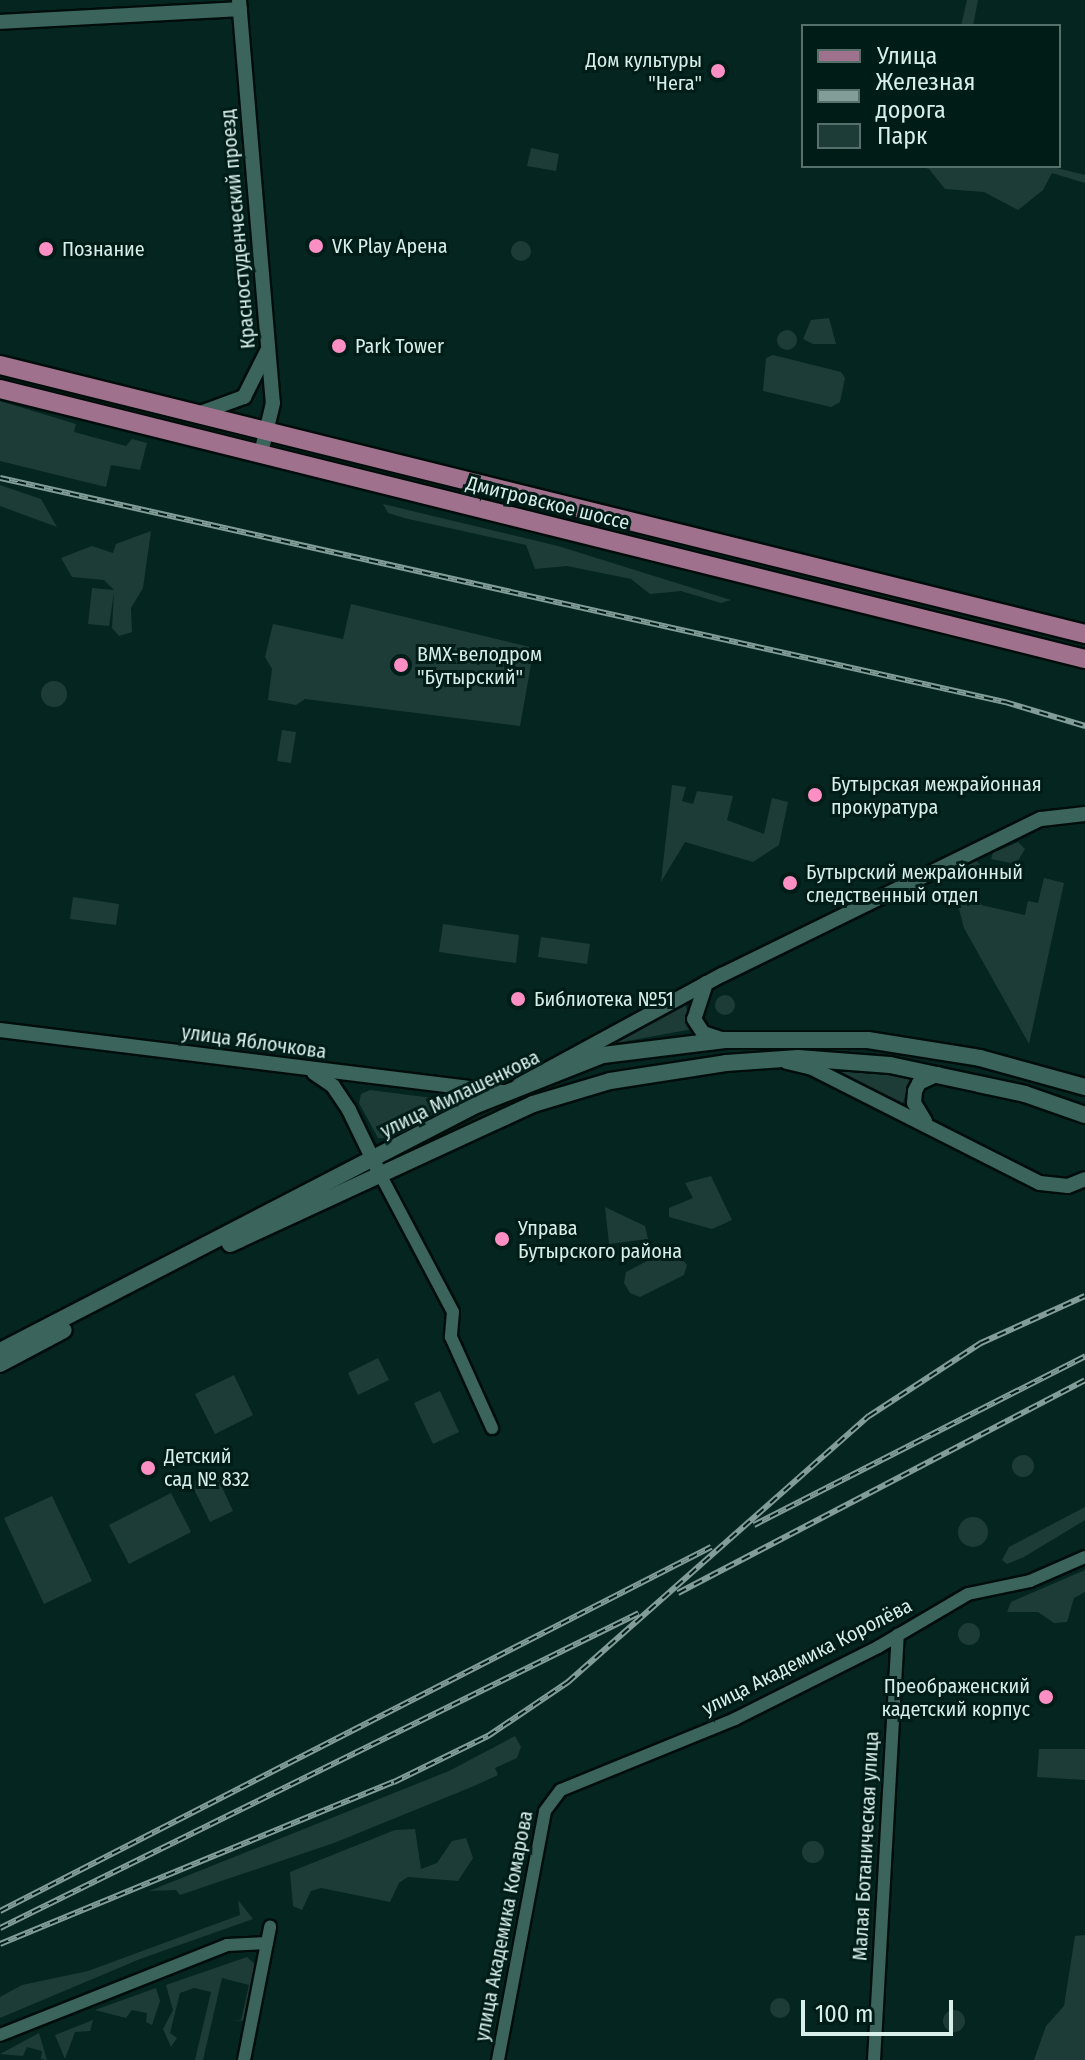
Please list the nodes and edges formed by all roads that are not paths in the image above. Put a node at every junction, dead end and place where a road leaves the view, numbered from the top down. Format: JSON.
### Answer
{"nodes":[{"id":1,"x":239,"y":4,"type":"edge"},
{"id":2,"x":0,"y":22,"type":"edge"},
{"id":3,"x":268,"y":347,"type":"junction"},
{"id":4,"x":0,"y":365,"type":"edge"},
{"id":5,"x":0,"y":389,"type":"edge"},
{"id":6,"x":196,"y":414,"type":"junction"},
{"id":7,"x":267,"y":430,"type":"junction"},
{"id":8,"x":261,"y":453,"type":"junction"},
{"id":9,"x":1085,"y":634,"type":"edge"},
{"id":10,"x":1085,"y":659,"type":"edge"},
{"id":11,"x":1085,"y":814,"type":"edge"},
{"id":12,"x":706,"y":983,"type":"junction"},
{"id":13,"x":0,"y":1030,"type":"edge"},
{"id":14,"x":725,"y":1040,"type":"junction"},
{"id":15,"x":766,"y":1059,"type":"junction"},
{"id":16,"x":307,"y":1069,"type":"junction"},
{"id":17,"x":940,"y":1074,"type":"junction"},
{"id":18,"x":369,"y":1079,"type":"junction"},
{"id":19,"x":1085,"y":1087,"type":"edge"},
{"id":20,"x":510,"y":1089,"type":"junction"},
{"id":21,"x":459,"y":1090,"type":"junction"},
{"id":22,"x":476,"y":1105,"type":"junction"},
{"id":23,"x":349,"y":1110,"type":"junction"},
{"id":24,"x":1085,"y":1115,"type":"edge"},
{"id":25,"x":483,"y":1124,"type":"junction"},
{"id":26,"x":928,"y":1124,"type":"junction"},
{"id":27,"x":372,"y":1159,"type":"junction"},
{"id":28,"x":380,"y":1174,"type":"junction"},
{"id":29,"x":1085,"y":1179,"type":"edge"},
{"id":30,"x":0,"y":1351,"type":"edge"},
{"id":31,"x":0,"y":1364,"type":"edge"},
{"id":32,"x":492,"y":1428,"type":"dead end"},
{"id":33,"x":1085,"y":1557,"type":"edge"},
{"id":34,"x":898,"y":1635,"type":"junction"},
{"id":35,"x":550,"y":1800,"type":"joint"},
{"id":36,"x":270,"y":1927,"type":"dead end"},
{"id":37,"x":267,"y":1943,"type":"junction"},
{"id":38,"x":0,"y":2035,"type":"edge"},
{"id":39,"x":244,"y":2060,"type":"edge"},
{"id":40,"x":498,"y":2060,"type":"edge"},
{"id":41,"x":874,"y":2060,"type":"edge"}],
"edges":[{"from":1,"to":2,"type":"street"},
{"from":1,"to":3,"type":"street","name":"Красностуденческий проезд"},
{"from":3,"to":6,"type":"street"},
{"from":3,"to":7,"type":"street","name":"Красностуденческий проезд"},
{"from":4,"to":6,"type":"main road","name":"Дмитровское шоссе"},
{"from":5,"to":8,"type":"main road","name":"Дмитровское шоссе"},
{"from":6,"to":7,"type":"main road","name":"Дмитровское шоссе"},
{"from":7,"to":8,"type":"street","name":"Красностуденческий проезд"},
{"from":7,"to":9,"type":"main road","name":"Дмитровское шоссе"},
{"from":8,"to":10,"type":"main road","name":"Дмитровское шоссе"},
{"from":11,"to":12,"type":"street"},
{"from":12,"to":14,"type":"street"},
{"from":12,"to":20,"type":"street"},
{"from":13,"to":16,"type":"street","name":"улица Яблочкова"},
{"from":14,"to":19,"type":"main road","name":"улица Милашенкова"},
{"from":14,"to":20,"type":"main road","name":"улица Милашенкова"},
{"from":15,"to":17,"type":"main road","name":"улица Милашенкова"},
{"from":15,"to":25,"type":"main road","name":"улица Милашенкова"},
{"from":15,"to":26,"type":"street"},
{"from":16,"to":18,"type":"street","name":"улица Яблочкова"},
{"from":16,"to":23,"type":"street"},
{"from":17,"to":24,"type":"main road","name":"улица Милашенкова"},
{"from":17,"to":26,"type":"street"},
{"from":18,"to":21,"type":"street","name":"улица Яблочкова"},
{"from":18,"to":23,"type":"street"},
{"from":20,"to":21,"type":"street","name":"улица Яблочкова"},
{"from":20,"to":22,"type":"main road","name":"улица Милашенкова"},
{"from":21,"to":22,"type":"street"},
{"from":22,"to":25,"type":"street"},
{"from":22,"to":27,"type":"main road","name":"улица Милашенкова"},
{"from":23,"to":27,"type":"street"},
{"from":25,"to":28,"type":"main road","name":"улица Милашенкова"},
{"from":26,"to":29,"type":"street"},
{"from":27,"to":28,"type":"street"},
{"from":27,"to":30,"type":"main road","name":"улица Милашенкова"},
{"from":28,"to":31,"type":"main road","name":"улица Милашенкова"},
{"from":28,"to":32,"type":"street"},
{"from":33,"to":34,"type":"street","name":"улица Академика Королёва"},
{"from":34,"to":35,"type":"street","name":"улица Академика Королёва"},
{"from":34,"to":41,"type":"street","name":"Малая Ботаническая улица"},
{"from":35,"to":40,"type":"street","name":"улица Академика Комарова"},
{"from":36,"to":37,"type":"street"},
{"from":37,"to":38,"type":"street"},
{"from":37,"to":39,"type":"street"}]}
